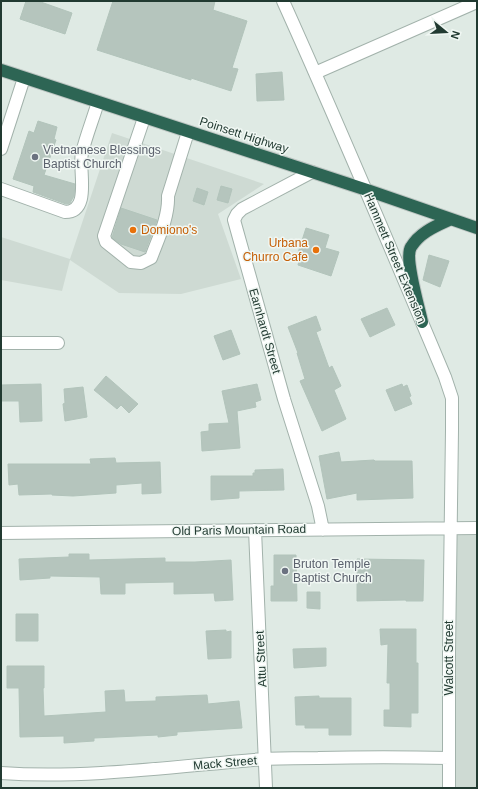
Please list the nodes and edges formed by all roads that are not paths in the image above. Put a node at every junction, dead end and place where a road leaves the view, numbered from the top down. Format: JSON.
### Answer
{"nodes":[{"id":1,"x":283,"y":1,"type":"edge"},
{"id":2,"x":477,"y":2,"type":"edge"},
{"id":3,"x":1,"y":70,"type":"edge"},
{"id":4,"x":315,"y":73,"type":"junction"},
{"id":5,"x":24,"y":78,"type":"junction"},
{"id":6,"x":98,"y":102,"type":"junction"},
{"id":7,"x":144,"y":118,"type":"junction"},
{"id":8,"x":188,"y":132,"type":"junction"},
{"id":9,"x":1,"y":149,"type":"edge"},
{"id":10,"x":312,"y":172,"type":"junction"},
{"id":11,"x":1,"y":189,"type":"edge"},
{"id":12,"x":366,"y":190,"type":"junction"},
{"id":13,"x":451,"y":219,"type":"junction"},
{"id":14,"x":477,"y":228,"type":"edge"},
{"id":15,"x":422,"y":322,"type":"junction"},
{"id":16,"x":1,"y":343,"type":"edge"},
{"id":17,"x":58,"y":343,"type":"dead end"},
{"id":18,"x":451,"y":528,"type":"junction"},
{"id":19,"x":477,"y":528,"type":"edge"},
{"id":20,"x":255,"y":530,"type":"junction"},
{"id":21,"x":323,"y":530,"type":"junction"},
{"id":22,"x":1,"y":533,"type":"edge"},
{"id":23,"x":449,"y":758,"type":"junction"},
{"id":24,"x":266,"y":759,"type":"junction"},
{"id":25,"x":1,"y":773,"type":"edge"},
{"id":26,"x":266,"y":788,"type":"edge"},
{"id":27,"x":449,"y":788,"type":"edge"}],
"edges":[{"from":1,"to":4,"type":"street","name":"Hammett Street Extension"},
{"from":2,"to":4,"type":"street"},
{"from":3,"to":5,"type":"highway","name":"Poinsett Highway"},
{"from":4,"to":12,"type":"street","name":"Hammett Street Extension"},
{"from":5,"to":6,"type":"highway","name":"Poinsett Highway"},
{"from":5,"to":9,"type":"street"},
{"from":6,"to":7,"type":"highway","name":"Poinsett Highway"},
{"from":6,"to":11,"type":"street"},
{"from":7,"to":8,"type":"highway","name":"Poinsett Highway"},
{"from":7,"to":8,"type":"street"},
{"from":8,"to":10,"type":"highway","name":"Poinsett Highway"},
{"from":10,"to":12,"type":"highway","name":"Poinsett Highway"},
{"from":10,"to":21,"type":"street","name":"Earnhardt Street"},
{"from":12,"to":13,"type":"highway","name":"Poinsett Highway"},
{"from":12,"to":15,"type":"street","name":"Hammett Street Extension"},
{"from":13,"to":14,"type":"highway","name":"Poinsett Highway"},
{"from":13,"to":15,"type":"highway"},
{"from":15,"to":18,"type":"street","name":"Hammett Street Extension"},
{"from":16,"to":17,"type":"street"},
{"from":18,"to":19,"type":"street","name":"Old Paris Mountain Road"},
{"from":18,"to":21,"type":"street","name":"Old Paris Mountain Road"},
{"from":18,"to":23,"type":"street","name":"Walcott Street"},
{"from":20,"to":21,"type":"street","name":"Old Paris Mountain Road"},
{"from":20,"to":22,"type":"street","name":"Old Paris Mountain Road"},
{"from":20,"to":24,"type":"street","name":"Attu Street"},
{"from":23,"to":24,"type":"street","name":"Mack Street"},
{"from":23,"to":27,"type":"street","name":"Walcott Street"},
{"from":24,"to":25,"type":"street","name":"Mack Street"},
{"from":24,"to":26,"type":"street","name":"Attu Street"}]}
